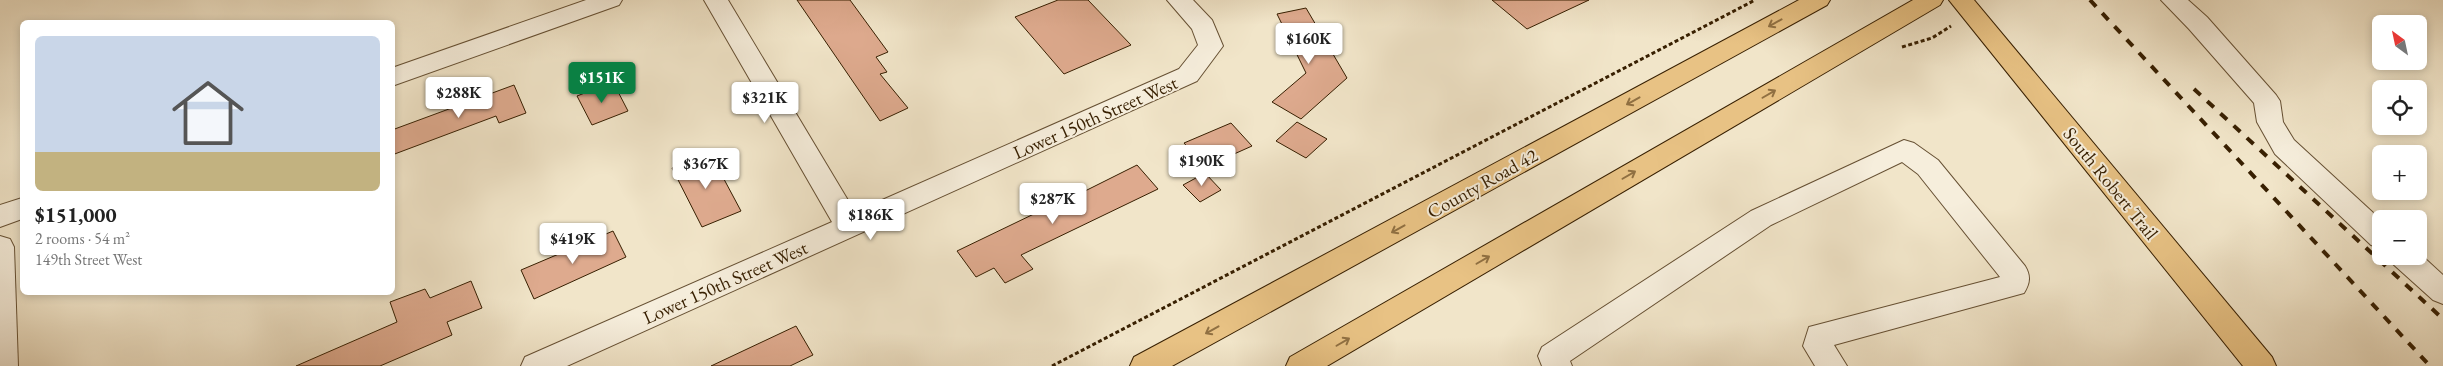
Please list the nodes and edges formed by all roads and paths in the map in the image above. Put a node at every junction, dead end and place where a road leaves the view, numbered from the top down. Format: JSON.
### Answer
{"nodes":[{"id":1,"x":610,"y":0,"type":"edge"},
{"id":2,"x":716,"y":0,"type":"edge"},
{"id":3,"x":1179,"y":0,"type":"edge"},
{"id":4,"x":1755,"y":0,"type":"edge"},
{"id":5,"x":1818,"y":0,"type":"edge"},
{"id":6,"x":1931,"y":0,"type":"edge"},
{"id":7,"x":1961,"y":0,"type":"edge"},
{"id":8,"x":2173,"y":0,"type":"edge"},
{"id":9,"x":395,"y":76,"type":"edge"},
{"id":10,"x":20,"y":209,"type":"edge"},
{"id":11,"x":0,"y":216,"type":"edge"},
{"id":12,"x":850,"y":227,"type":"junction"},
{"id":13,"x":2372,"y":229,"type":"edge"},
{"id":14,"x":0,"y":247,"type":"edge"},
{"id":15,"x":2413,"y":265,"type":"edge"},
{"id":16,"x":2443,"y":292,"type":"edge"},
{"id":17,"x":3,"y":366,"type":"edge"},
{"id":18,"x":536,"y":366,"type":"edge"},
{"id":19,"x":1052,"y":366,"type":"edge"},
{"id":20,"x":1145,"y":366,"type":"edge"},
{"id":21,"x":1300,"y":366,"type":"edge"},
{"id":22,"x":1557,"y":366,"type":"edge"},
{"id":23,"x":1832,"y":366,"type":"edge"},
{"id":24,"x":2261,"y":366,"type":"edge"}],
"edges":[{"from":1,"to":9,"type":"street"},
{"from":2,"to":12,"type":"street"},
{"from":3,"to":12,"type":"street","name":"Lower 150th Street West"},
{"from":4,"to":19,"type":"path"},
{"from":5,"to":20,"type":"main road","name":"County Road 42","one_way":true},
{"from":21,"to":6,"type":"main road","one_way":true},
{"from":7,"to":24,"type":"main road","name":"South Robert Trail"},
{"from":8,"to":13,"type":"street"},
{"from":10,"to":11,"type":"street"},
{"from":12,"to":18,"type":"street","name":"Lower 150th Street West"},
{"from":14,"to":17,"type":"street"},
{"from":15,"to":16,"type":"street"},
{"from":22,"to":23,"type":"street"}]}
